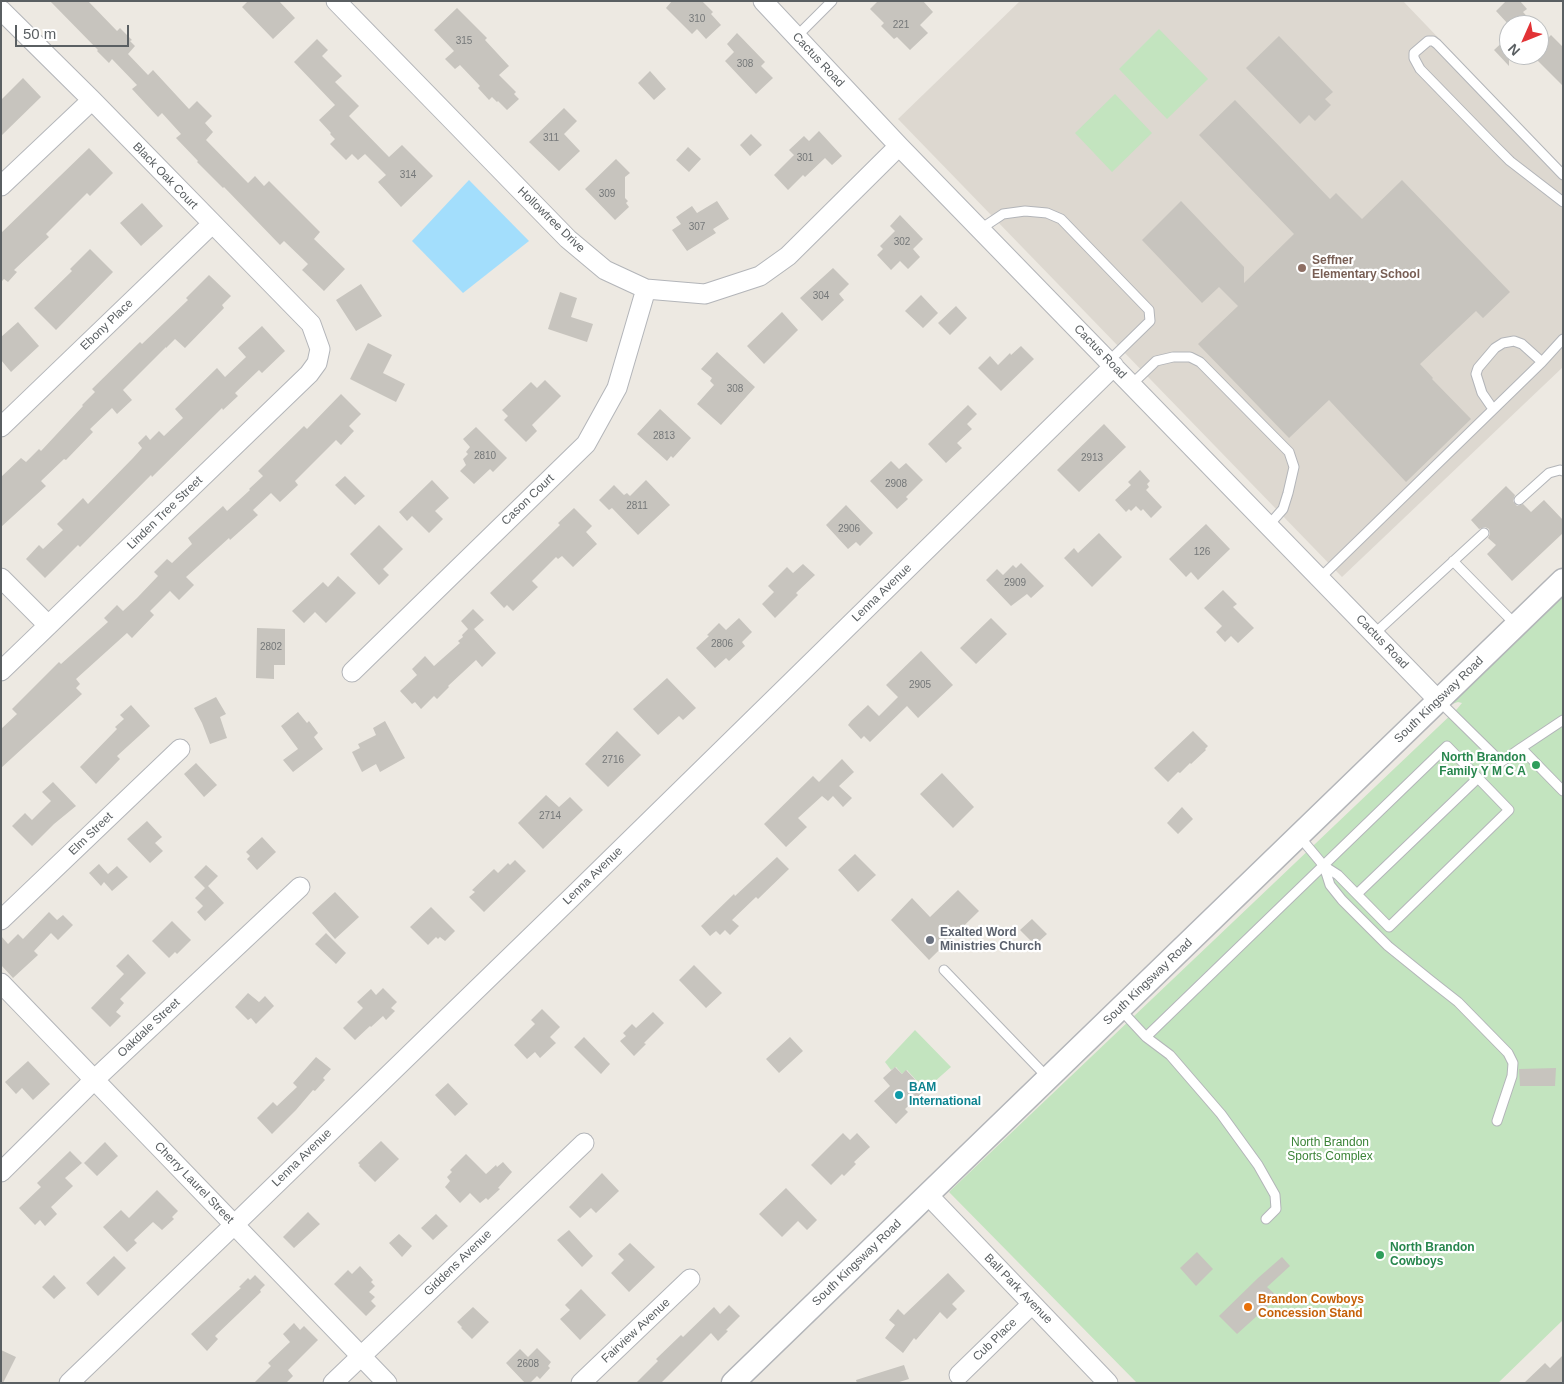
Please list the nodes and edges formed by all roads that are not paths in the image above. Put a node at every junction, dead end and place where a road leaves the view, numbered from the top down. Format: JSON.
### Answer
{"nodes":[{"id":1,"x":336,"y":1,"type":"edge"},
{"id":2,"x":763,"y":1,"type":"edge"},
{"id":3,"x":832,"y":1,"type":"edge"},
{"id":4,"x":1,"y":10,"type":"edge"},
{"id":5,"x":796,"y":37,"type":"junction"},
{"id":6,"x":92,"y":100,"type":"junction"},
{"id":7,"x":900,"y":146,"type":"junction"},
{"id":8,"x":1563,"y":175,"type":"edge"},
{"id":9,"x":1,"y":186,"type":"edge"},
{"id":10,"x":1563,"y":202,"type":"edge"},
{"id":11,"x":212,"y":224,"type":"junction"},
{"id":12,"x":981,"y":230,"type":"junction"},
{"id":13,"x":646,"y":289,"type":"junction"},
{"id":14,"x":1563,"y":339,"type":"edge"},
{"id":15,"x":320,"y":349,"type":"joint"},
{"id":16,"x":1542,"y":362,"type":"junction"},
{"id":17,"x":1111,"y":363,"type":"junction"},
{"id":18,"x":1132,"y":384,"type":"junction"},
{"id":19,"x":1493,"y":409,"type":"junction"},
{"id":20,"x":1,"y":427,"type":"edge"},
{"id":21,"x":1563,"y":471,"type":"edge"},
{"id":22,"x":1520,"y":500,"type":"dead end"},
{"id":23,"x":1268,"y":526,"type":"junction"},
{"id":24,"x":1484,"y":533,"type":"dead end"},
{"id":25,"x":1453,"y":561,"type":"junction"},
{"id":26,"x":1,"y":578,"type":"edge"},
{"id":27,"x":1320,"y":578,"type":"junction"},
{"id":28,"x":1563,"y":580,"type":"edge"},
{"id":29,"x":48,"y":625,"type":"junction"},
{"id":30,"x":1516,"y":625,"type":"junction"},
{"id":31,"x":1374,"y":634,"type":"junction"},
{"id":32,"x":1,"y":671,"type":"edge"},
{"id":33,"x":352,"y":672,"type":"dead end"},
{"id":34,"x":1438,"y":700,"type":"junction"},
{"id":35,"x":1563,"y":720,"type":"edge"},
{"id":36,"x":1521,"y":748,"type":"junction"},
{"id":37,"x":180,"y":749,"type":"dead end"},
{"id":38,"x":1478,"y":778,"type":"junction"},
{"id":39,"x":1563,"y":791,"type":"edge"},
{"id":40,"x":1299,"y":836,"type":"junction"},
{"id":41,"x":1324,"y":866,"type":"junction"},
{"id":42,"x":300,"y":887,"type":"dead end"},
{"id":43,"x":1357,"y":894,"type":"junction"},
{"id":44,"x":1,"y":920,"type":"edge"},
{"id":45,"x":944,"y":970,"type":"dead end"},
{"id":46,"x":1,"y":983,"type":"edge"},
{"id":47,"x":1120,"y":1009,"type":"junction"},
{"id":48,"x":1146,"y":1037,"type":"junction"},
{"id":49,"x":1048,"y":1078,"type":"junction"},
{"id":50,"x":94,"y":1080,"type":"junction"},
{"id":51,"x":1497,"y":1121,"type":"dead end"},
{"id":52,"x":584,"y":1143,"type":"dead end"},
{"id":53,"x":1,"y":1172,"type":"edge"},
{"id":54,"x":928,"y":1195,"type":"junction"},
{"id":55,"x":1266,"y":1220,"type":"dead end"},
{"id":56,"x":234,"y":1225,"type":"junction"},
{"id":57,"x":690,"y":1280,"type":"dead end"},
{"id":58,"x":1032,"y":1304,"type":"junction"},
{"id":59,"x":361,"y":1356,"type":"junction"},
{"id":60,"x":958,"y":1375,"type":"dead end"},
{"id":61,"x":68,"y":1383,"type":"edge"},
{"id":62,"x":333,"y":1383,"type":"edge"},
{"id":63,"x":387,"y":1383,"type":"edge"},
{"id":64,"x":581,"y":1383,"type":"edge"},
{"id":65,"x":733,"y":1383,"type":"edge"},
{"id":66,"x":1108,"y":1383,"type":"edge"}],
"edges":[{"from":1,"to":13,"type":"street","name":"Hollowtree Drive"},
{"from":2,"to":5,"type":"street","name":"Cactus Road"},
{"from":3,"to":5,"type":"lane"},
{"from":4,"to":6,"type":"street","name":"Black Oak Court"},
{"from":5,"to":7,"type":"street","name":"Cactus Road"},
{"from":6,"to":9,"type":"street"},
{"from":6,"to":11,"type":"street","name":"Black Oak Court"},
{"from":7,"to":12,"type":"street","name":"Cactus Road"},
{"from":7,"to":13,"type":"street","name":"Hollowtree Drive"},
{"from":8,"to":10,"type":"lane"},
{"from":11,"to":15,"type":"street","name":"Black Oak Court"},
{"from":11,"to":20,"type":"street","name":"Ebony Place"},
{"from":12,"to":17,"type":"street","name":"Cactus Road"},
{"from":12,"to":17,"type":"lane"},
{"from":13,"to":33,"type":"street","name":"Cason Court"},
{"from":14,"to":16,"type":"lane"},
{"from":15,"to":29,"type":"street","name":"Linden Tree Street"},
{"from":16,"to":19,"type":"lane"},
{"from":16,"to":19,"type":"lane"},
{"from":17,"to":18,"type":"street","name":"Cactus Road"},
{"from":17,"to":56,"type":"street","name":"Lenna Avenue"},
{"from":18,"to":23,"type":"street","name":"Cactus Road"},
{"from":18,"to":23,"type":"lane"},
{"from":19,"to":27,"type":"lane"},
{"from":21,"to":22,"type":"lane"},
{"from":23,"to":27,"type":"street","name":"Cactus Road"},
{"from":24,"to":25,"type":"lane"},
{"from":25,"to":30,"type":"lane"},
{"from":25,"to":31,"type":"lane"},
{"from":26,"to":29,"type":"street"},
{"from":27,"to":31,"type":"street","name":"Cactus Road"},
{"from":28,"to":30,"type":"street","name":"South Kingsway Road"},
{"from":29,"to":32,"type":"street","name":"Linden Tree Street"},
{"from":30,"to":34,"type":"street","name":"South Kingsway Road"},
{"from":31,"to":34,"type":"street","name":"Cactus Road"},
{"from":34,"to":36,"type":"lane"},
{"from":34,"to":40,"type":"street","name":"South Kingsway Road"},
{"from":35,"to":36,"type":"lane"},
{"from":36,"to":39,"type":"lane"},
{"from":37,"to":44,"type":"street","name":"Elm Street"},
{"from":38,"to":41,"type":"lane"},
{"from":38,"to":43,"type":"lane"},
{"from":38,"to":43,"type":"lane"},
{"from":40,"to":41,"type":"lane"},
{"from":40,"to":47,"type":"street","name":"South Kingsway Road"},
{"from":41,"to":43,"type":"lane"},
{"from":41,"to":48,"type":"lane"},
{"from":41,"to":51,"type":"lane"},
{"from":42,"to":50,"type":"street","name":"Oakdale Street"},
{"from":45,"to":49,"type":"lane"},
{"from":46,"to":50,"type":"street","name":"Cherry Laurel Street"},
{"from":47,"to":48,"type":"lane"},
{"from":47,"to":49,"type":"street","name":"South Kingsway Road"},
{"from":48,"to":55,"type":"lane"},
{"from":49,"to":54,"type":"street","name":"South Kingsway Road"},
{"from":50,"to":53,"type":"street","name":"Oakdale Street"},
{"from":50,"to":56,"type":"street","name":"Cherry Laurel Street"},
{"from":52,"to":59,"type":"street","name":"Giddens Avenue"},
{"from":54,"to":58,"type":"street","name":"Ball Park Avenue"},
{"from":54,"to":65,"type":"street","name":"South Kingsway Road"},
{"from":56,"to":59,"type":"street","name":"Cherry Laurel Street"},
{"from":56,"to":61,"type":"street","name":"Lenna Avenue"},
{"from":57,"to":64,"type":"street","name":"Fairview Avenue"},
{"from":58,"to":60,"type":"street","name":"Cub Place"},
{"from":58,"to":66,"type":"street","name":"Ball Park Avenue"},
{"from":59,"to":62,"type":"street","name":"Giddens Avenue"},
{"from":59,"to":63,"type":"street","name":"Cherry Laurel Street"}]}
